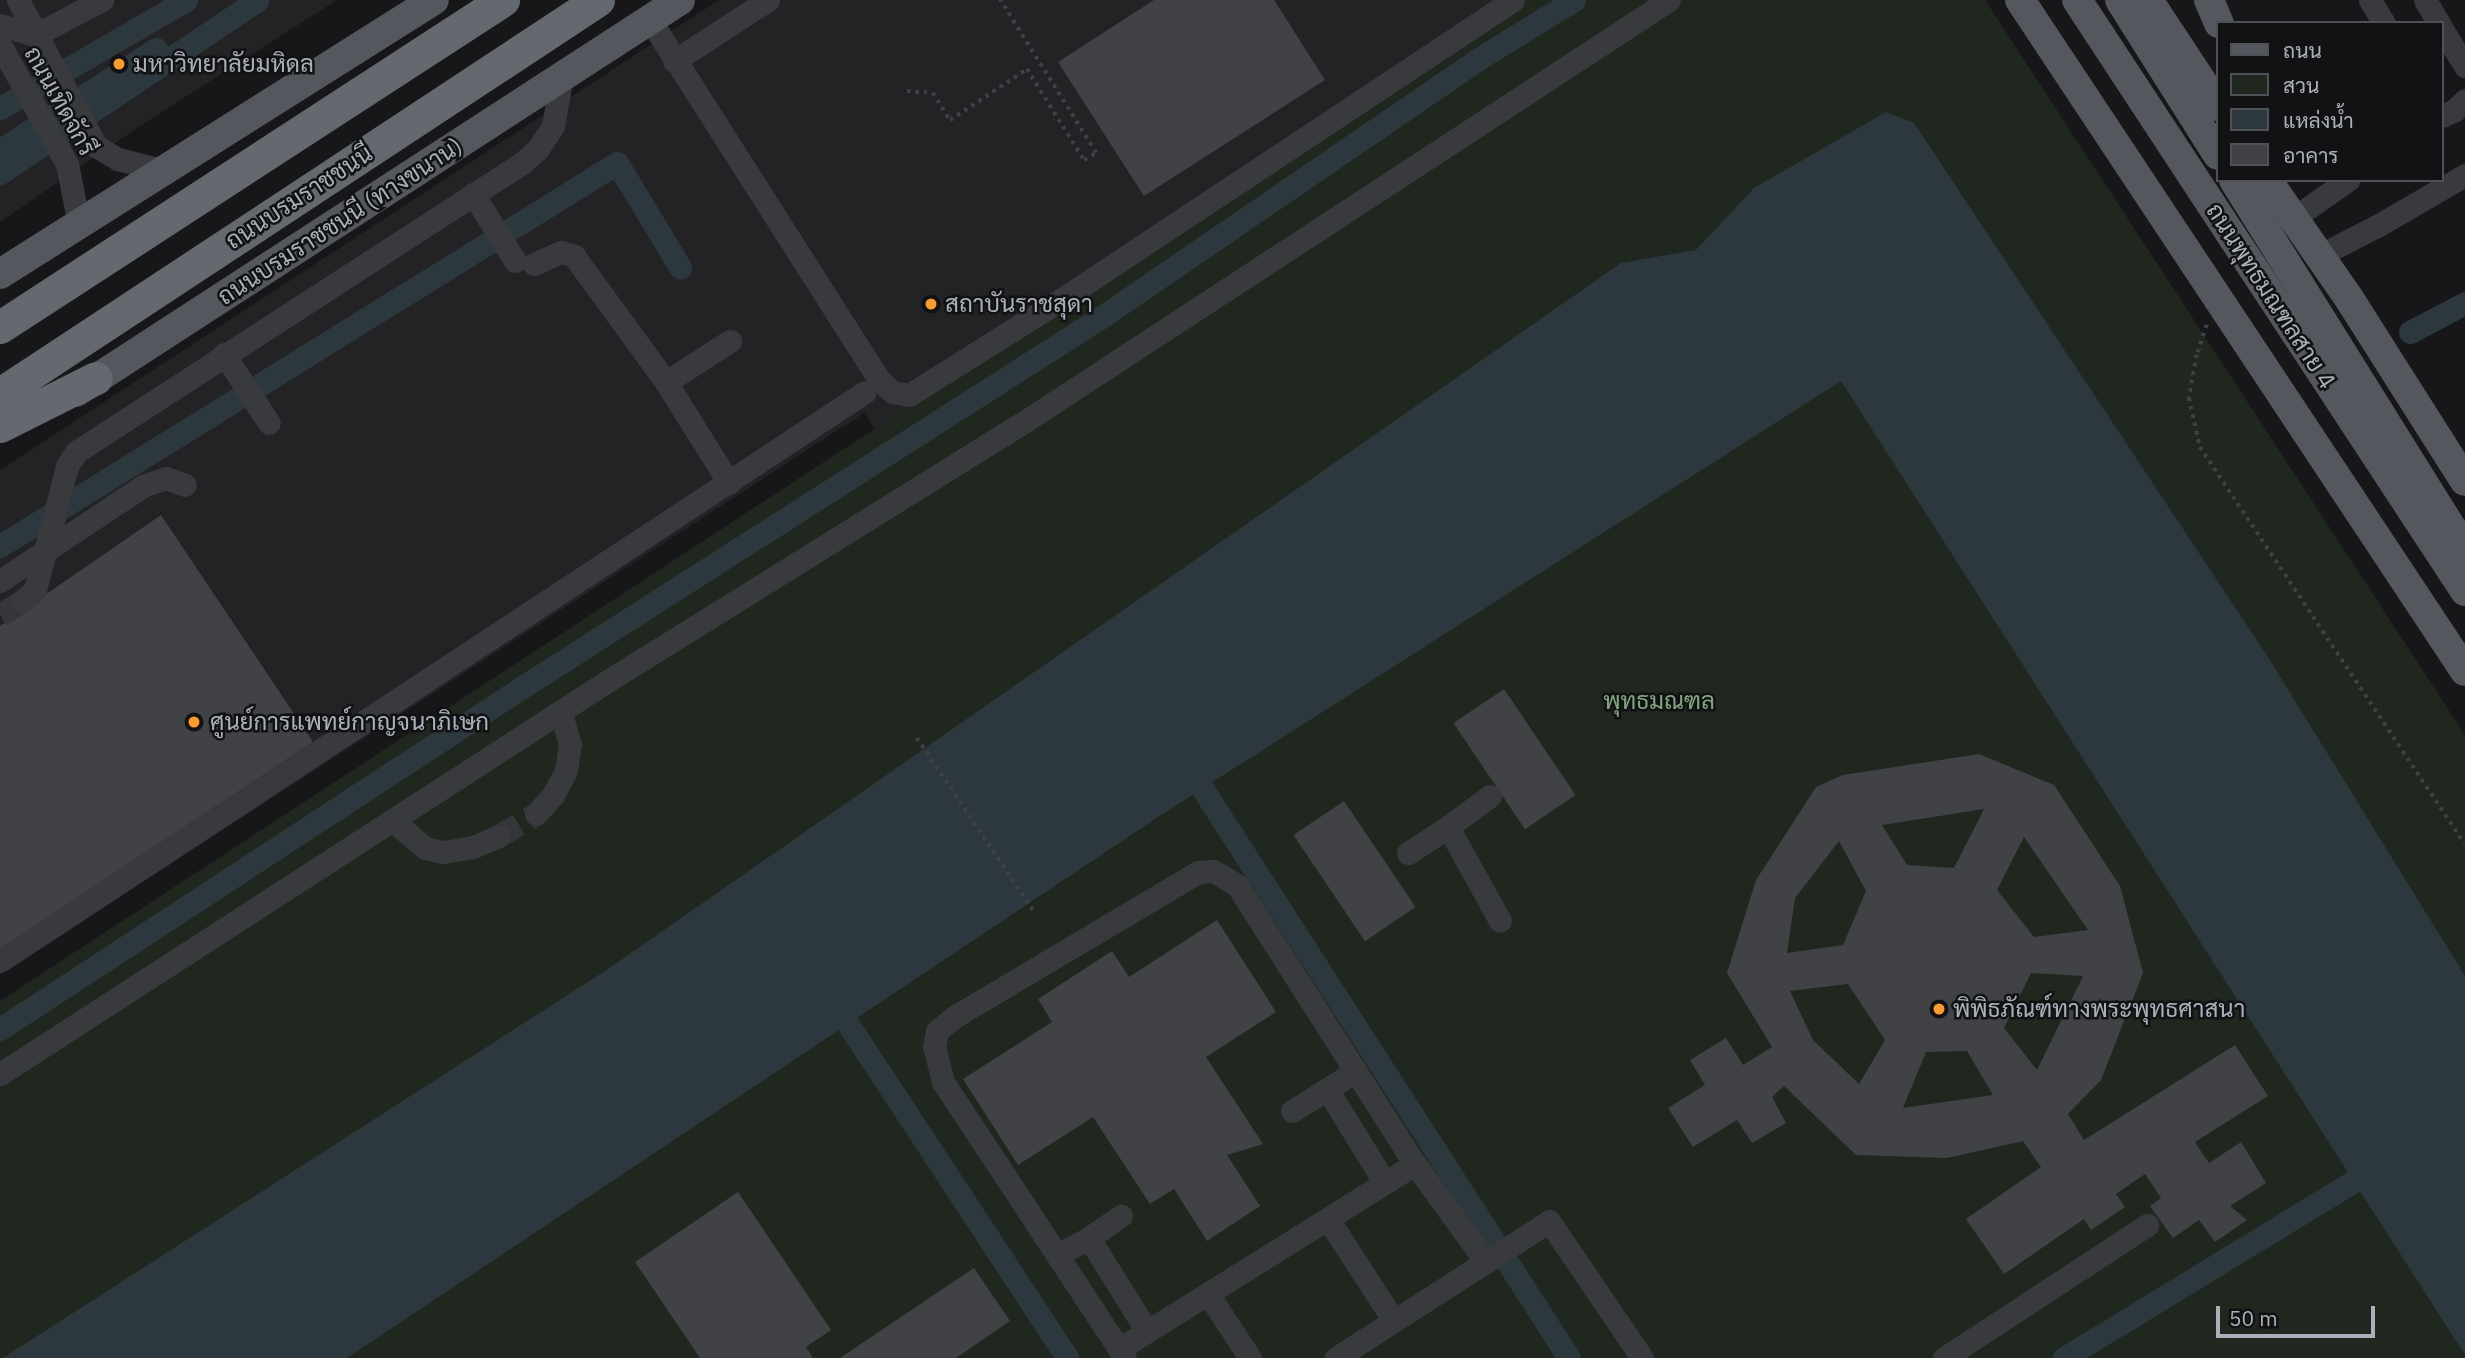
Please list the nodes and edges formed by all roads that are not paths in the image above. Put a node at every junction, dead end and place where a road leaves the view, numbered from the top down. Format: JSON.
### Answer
{"nodes":[{"id":1,"x":18,"y":0,"type":"edge"},
{"id":2,"x":102,"y":0,"type":"edge"},
{"id":3,"x":434,"y":0,"type":"edge"},
{"id":4,"x":503,"y":0,"type":"edge"},
{"id":5,"x":598,"y":0,"type":"edge"},
{"id":6,"x":680,"y":0,"type":"edge"},
{"id":7,"x":768,"y":0,"type":"edge"},
{"id":8,"x":1513,"y":0,"type":"edge"},
{"id":9,"x":1669,"y":0,"type":"edge"},
{"id":10,"x":2020,"y":0,"type":"edge"},
{"id":11,"x":2077,"y":0,"type":"edge"},
{"id":12,"x":2120,"y":0,"type":"edge"},
{"id":13,"x":2148,"y":0,"type":"edge"},
{"id":14,"x":2209,"y":0,"type":"edge"},
{"id":15,"x":2229,"y":0,"type":"edge"},
{"id":16,"x":2370,"y":0,"type":"edge"},
{"id":17,"x":2425,"y":0,"type":"edge"},
{"id":18,"x":650,"y":20,"type":"junction"},
{"id":19,"x":2219,"y":21,"type":"edge"},
{"id":20,"x":2232,"y":21,"type":"edge"},
{"id":21,"x":2383,"y":21,"type":"edge"},
{"id":22,"x":2437,"y":21,"type":"edge"},
{"id":23,"x":0,"y":25,"type":"edge"},
{"id":24,"x":2444,"y":32,"type":"edge"},
{"id":25,"x":39,"y":43,"type":"junction"},
{"id":26,"x":5,"y":59,"type":"edge"},
{"id":27,"x":674,"y":61,"type":"junction"},
{"id":28,"x":2465,"y":66,"type":"edge"},
{"id":29,"x":562,"y":76,"type":"junction"},
{"id":30,"x":2465,"y":100,"type":"edge"},
{"id":31,"x":2216,"y":103,"type":"edge"},
{"id":32,"x":2444,"y":115,"type":"edge"},
{"id":33,"x":2216,"y":152,"type":"edge"},
{"id":34,"x":166,"y":171,"type":"junction"},
{"id":35,"x":2465,"y":175,"type":"edge"},
{"id":36,"x":2235,"y":182,"type":"edge"},
{"id":37,"x":2268,"y":182,"type":"edge"},
{"id":38,"x":2293,"y":182,"type":"edge"},
{"id":39,"x":2345,"y":182,"type":"edge"},
{"id":40,"x":473,"y":194,"type":"junction"},
{"id":41,"x":2308,"y":208,"type":"junction"},
{"id":42,"x":79,"y":224,"type":"junction"},
{"id":43,"x":2332,"y":248,"type":"junction"},
{"id":44,"x":0,"y":275,"type":"edge"},
{"id":45,"x":2350,"y":300,"type":"junction"},
{"id":46,"x":0,"y":327,"type":"edge"},
{"id":47,"x":730,"y":341,"type":"dead end"},
{"id":48,"x":224,"y":354,"type":"junction"},
{"id":49,"x":96,"y":378,"type":"junction"},
{"id":50,"x":666,"y":383,"type":"junction"},
{"id":51,"x":873,"y":387,"type":"junction"},
{"id":52,"x":0,"y":394,"type":"edge"},
{"id":53,"x":266,"y":417,"type":"dead end"},
{"id":54,"x":0,"y":426,"type":"edge"},
{"id":55,"x":0,"y":443,"type":"edge"},
{"id":56,"x":2462,"y":470,"type":"edge"},
{"id":57,"x":729,"y":483,"type":"junction"},
{"id":58,"x":185,"y":485,"type":"dead end"},
{"id":59,"x":2465,"y":548,"type":"edge"},
{"id":60,"x":0,"y":581,"type":"edge"},
{"id":61,"x":2465,"y":592,"type":"edge"},
{"id":62,"x":22,"y":601,"type":"tunnel mouth"},
{"id":63,"x":2465,"y":671,"type":"edge"},
{"id":64,"x":560,"y":712,"type":"junction"},
{"id":65,"x":1490,"y":796,"type":"dead end"},
{"id":66,"x":536,"y":814,"type":"tunnel mouth"},
{"id":67,"x":392,"y":820,"type":"junction"},
{"id":68,"x":1448,"y":827,"type":"junction"},
{"id":69,"x":499,"y":836,"type":"tunnel mouth"},
{"id":70,"x":1408,"y":853,"type":"dead end"},
{"id":71,"x":1500,"y":921,"type":"dead end"},
{"id":72,"x":0,"y":961,"type":"edge"},
{"id":73,"x":1356,"y":1071,"type":"junction"},
{"id":74,"x":0,"y":1074,"type":"edge"},
{"id":75,"x":1327,"y":1089,"type":"junction"},
{"id":76,"x":1292,"y":1111,"type":"dead end"},
{"id":77,"x":1415,"y":1164,"type":"junction"},
{"id":78,"x":1385,"y":1183,"type":"junction"},
{"id":79,"x":1121,"y":1216,"type":"dead end"},
{"id":80,"x":1328,"y":1219,"type":"junction"},
{"id":81,"x":2147,"y":1225,"type":"dead end"},
{"id":82,"x":1089,"y":1238,"type":"junction"},
{"id":83,"x":1059,"y":1254,"type":"junction"},
{"id":84,"x":1486,"y":1262,"type":"junction"},
{"id":85,"x":1208,"y":1294,"type":"junction"},
{"id":86,"x":1394,"y":1321,"type":"junction"},
{"id":87,"x":1147,"y":1331,"type":"junction"},
{"id":88,"x":1122,"y":1353,"type":"edge"},
{"id":89,"x":1250,"y":1358,"type":"edge"},
{"id":90,"x":1336,"y":1358,"type":"edge"},
{"id":91,"x":1642,"y":1358,"type":"edge"},
{"id":92,"x":1944,"y":1358,"type":"edge"}],
"edges":[{"from":1,"to":25,"type":"street","name":"ถนนเทิดจักรี"},
{"from":2,"to":25,"type":"street"},
{"from":3,"to":34,"type":"main road"},
{"from":4,"to":46,"type":"highway"},
{"from":5,"to":52,"type":"highway","name":"ถนนบรมราชชนนี"},
{"from":6,"to":18,"type":"main road","name":"ถนนบรมราชชนนี (ทางขนาน)"},
{"from":7,"to":27,"type":"street"},
{"from":8,"to":51,"type":"street"},
{"from":9,"to":64,"type":"street"},
{"from":10,"to":63,"type":"main road"},
{"from":11,"to":61,"type":"main road","name":"ถนนพุทธมณฑลสาย 4"},
{"from":12,"to":33,"type":"main road"},
{"from":13,"to":31,"type":"main road"},
{"from":14,"to":19,"type":"main road"},
{"from":15,"to":20,"type":"main road"},
{"from":16,"to":21,"type":"street"},
{"from":17,"to":22,"type":"street"},
{"from":18,"to":27,"type":"street"},
{"from":18,"to":29,"type":"main road","name":"ถนนบรมราชชนนี (ทางขนาน)"},
{"from":23,"to":25,"type":"street"},
{"from":24,"to":28,"type":"street"},
{"from":25,"to":34,"type":"street","name":"ถนนเทิดจักรี"},
{"from":26,"to":42,"type":"street","name":"ถนนเทิดจักรี"},
{"from":27,"to":51,"type":"street"},
{"from":29,"to":40,"type":"street"},
{"from":29,"to":49,"type":"main road","name":"ถนนบรมราชชนนี (ทางขนาน)"},
{"from":30,"to":32,"type":"street"},
{"from":34,"to":42,"type":"main road"},
{"from":35,"to":43,"type":"street"},
{"from":36,"to":59,"type":"main road"},
{"from":37,"to":45,"type":"main road"},
{"from":38,"to":41,"type":"main road"},
{"from":39,"to":41,"type":"street"},
{"from":40,"to":48,"type":"street"},
{"from":40,"to":50,"type":"street"},
{"from":41,"to":43,"type":"main road"},
{"from":42,"to":44,"type":"main road"},
{"from":43,"to":45,"type":"main road"},
{"from":45,"to":56,"type":"main road"},
{"from":47,"to":50,"type":"street"},
{"from":48,"to":53,"type":"street"},
{"from":48,"to":62,"type":"street"},
{"from":49,"to":54,"type":"highway"},
{"from":49,"to":55,"type":"main road","name":"ถนนบรมราชชนนี (ทางขนาน)"},
{"from":50,"to":57,"type":"street"},
{"from":51,"to":57,"type":"street"},
{"from":57,"to":72,"type":"street"},
{"from":58,"to":60,"type":"street"},
{"from":64,"to":66,"type":"street"},
{"from":64,"to":67,"type":"street"},
{"from":65,"to":68,"type":"street"},
{"from":67,"to":69,"type":"street"},
{"from":67,"to":74,"type":"street"},
{"from":68,"to":70,"type":"street"},
{"from":68,"to":71,"type":"street"},
{"from":73,"to":75,"type":"street"},
{"from":73,"to":77,"type":"street"},
{"from":73,"to":83,"type":"street"},
{"from":75,"to":76,"type":"street"},
{"from":75,"to":78,"type":"street"},
{"from":77,"to":78,"type":"street"},
{"from":77,"to":84,"type":"street"},
{"from":78,"to":80,"type":"street"},
{"from":79,"to":82,"type":"street"},
{"from":80,"to":85,"type":"street"},
{"from":80,"to":86,"type":"street"},
{"from":81,"to":92,"type":"street"},
{"from":82,"to":83,"type":"street"},
{"from":82,"to":87,"type":"street"},
{"from":83,"to":88,"type":"street"},
{"from":84,"to":86,"type":"street"},
{"from":84,"to":91,"type":"street"},
{"from":85,"to":87,"type":"street"},
{"from":85,"to":89,"type":"street"},
{"from":86,"to":90,"type":"street"},
{"from":87,"to":88,"type":"street"}]}
